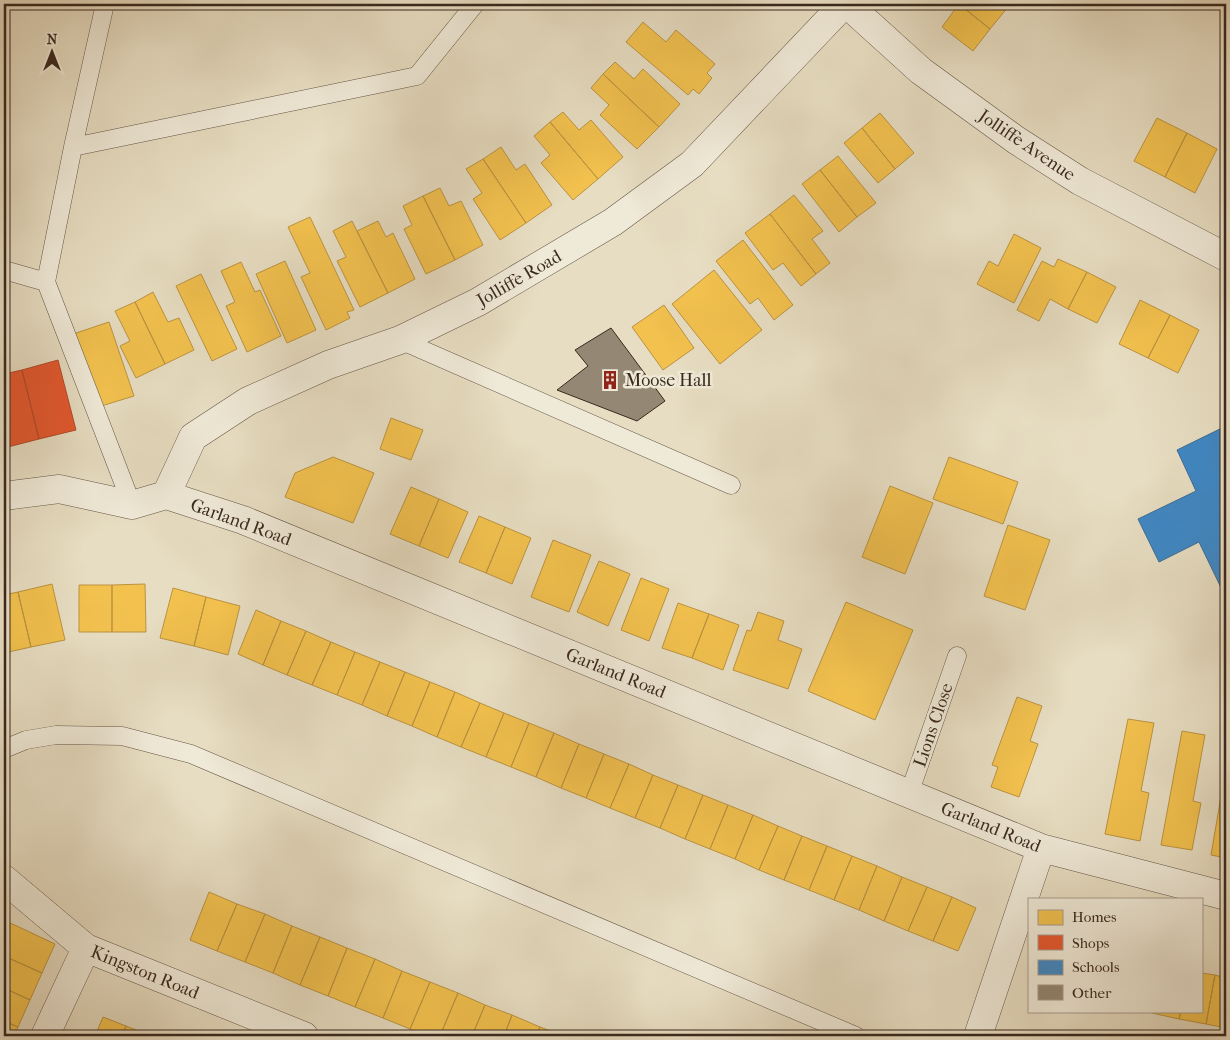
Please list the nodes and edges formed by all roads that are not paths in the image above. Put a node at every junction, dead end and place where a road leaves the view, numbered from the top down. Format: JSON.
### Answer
{"nodes":[{"id":1,"x":105,"y":4,"type":"edge"},
{"id":2,"x":476,"y":4,"type":"edge"},
{"id":3,"x":845,"y":4,"type":"edge"},
{"id":4,"x":73,"y":147,"type":"junction"},
{"id":5,"x":1226,"y":257,"type":"edge"},
{"id":6,"x":4,"y":270,"type":"edge"},
{"id":7,"x":46,"y":282,"type":"junction"},
{"id":8,"x":400,"y":340,"type":"junction"},
{"id":9,"x":731,"y":485,"type":"dead end"},
{"id":10,"x":166,"y":495,"type":"junction"},
{"id":11,"x":4,"y":496,"type":"edge"},
{"id":12,"x":132,"y":505,"type":"junction"},
{"id":13,"x":957,"y":656,"type":"dead end"},
{"id":14,"x":4,"y":749,"type":"edge"},
{"id":15,"x":909,"y":794,"type":"junction"},
{"id":16,"x":1041,"y":848,"type":"junction"},
{"id":17,"x":4,"y":879,"type":"edge"},
{"id":18,"x":1226,"y":896,"type":"edge"},
{"id":19,"x":86,"y":948,"type":"junction"},
{"id":20,"x":45,"y":1036,"type":"edge"},
{"id":21,"x":304,"y":1036,"type":"edge"},
{"id":22,"x":856,"y":1036,"type":"edge"},
{"id":23,"x":978,"y":1036,"type":"edge"}],
"edges":[{"from":1,"to":4,"type":"lane"},
{"from":2,"to":4,"type":"lane"},
{"from":3,"to":5,"type":"street","name":"Jolliffe Avenue"},
{"from":3,"to":8,"type":"street","name":"Jolliffe Road"},
{"from":4,"to":7,"type":"lane"},
{"from":6,"to":7,"type":"lane"},
{"from":7,"to":12,"type":"lane"},
{"from":8,"to":9,"type":"lane"},
{"from":8,"to":10,"type":"street","name":"Jolliffe Road"},
{"from":10,"to":12,"type":"street"},
{"from":10,"to":15,"type":"street","name":"Garland Road"},
{"from":11,"to":12,"type":"street"},
{"from":13,"to":15,"type":"lane","name":"Lions Close"},
{"from":14,"to":22,"type":"lane"},
{"from":15,"to":16,"type":"street","name":"Garland Road"},
{"from":16,"to":18,"type":"street","name":"Garland Road"},
{"from":16,"to":23,"type":"street"},
{"from":17,"to":19,"type":"street","name":"Kingston Road"},
{"from":19,"to":20,"type":"street"},
{"from":19,"to":21,"type":"street","name":"Kingston Road"}]}
